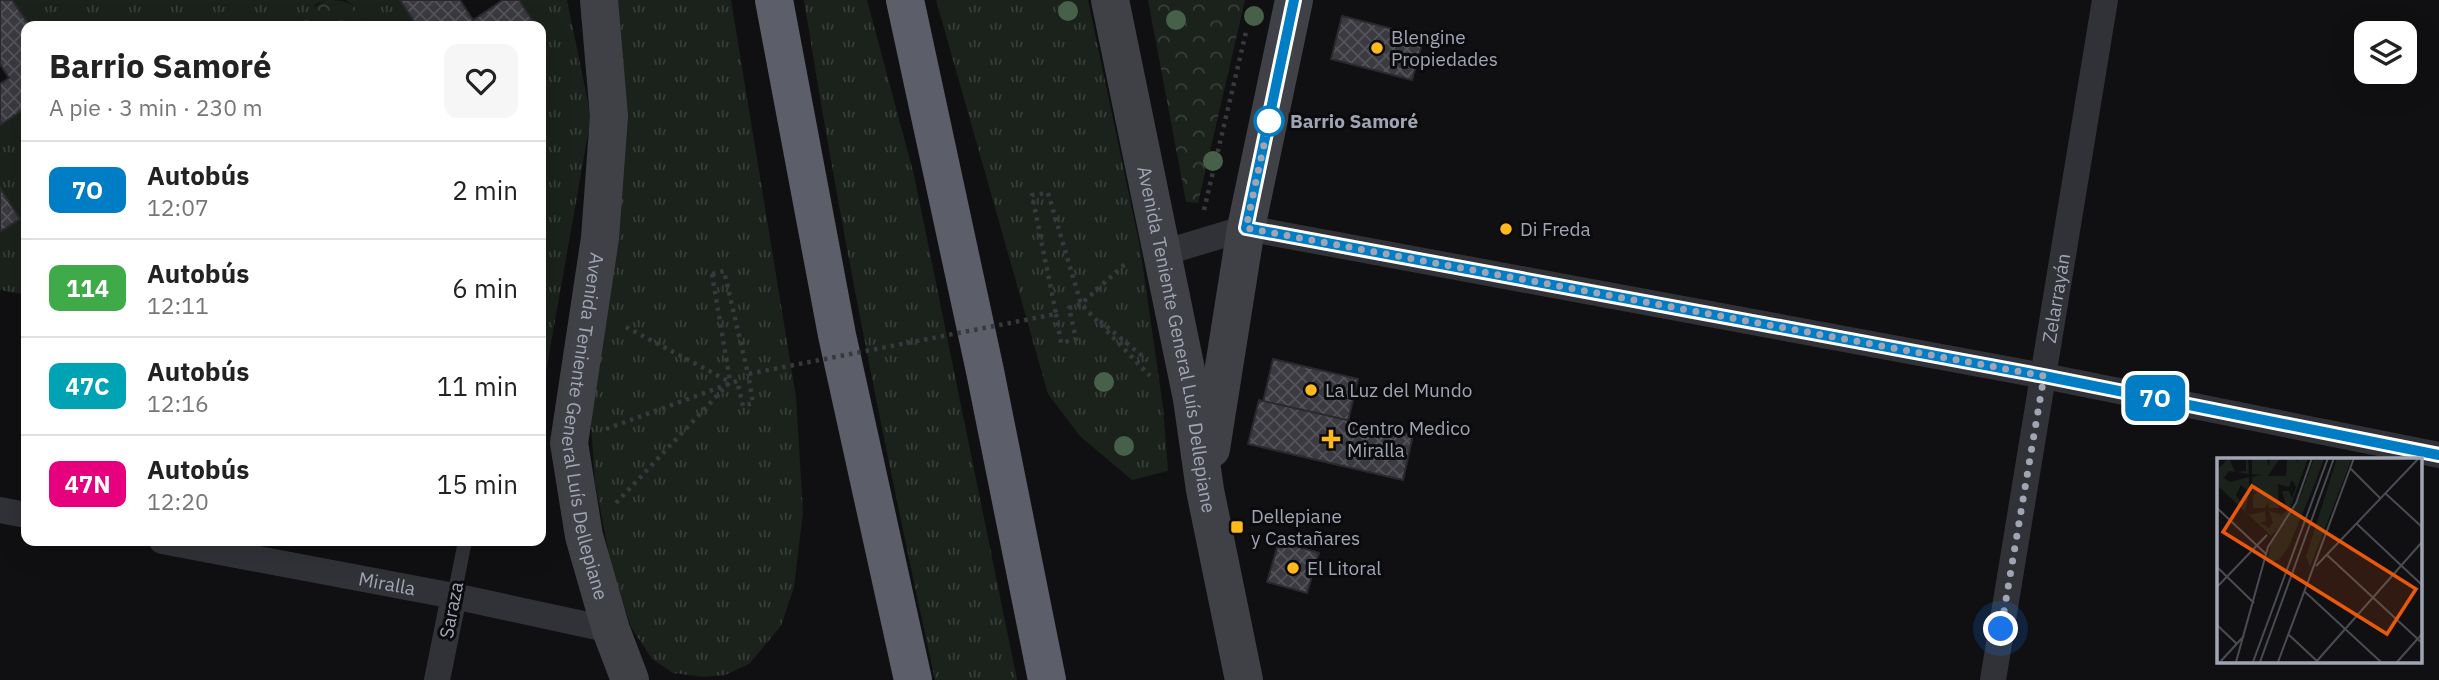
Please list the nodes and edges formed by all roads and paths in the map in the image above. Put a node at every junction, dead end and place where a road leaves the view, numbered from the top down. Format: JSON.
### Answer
{"nodes":[{"id":1,"x":599,"y":0,"type":"edge"},
{"id":2,"x":774,"y":0,"type":"edge"},
{"id":3,"x":905,"y":0,"type":"edge"},
{"id":4,"x":1110,"y":0,"type":"edge"},
{"id":5,"x":1294,"y":0,"type":"edge"},
{"id":6,"x":2105,"y":0,"type":"edge"},
{"id":7,"x":1248,"y":27,"type":"dead end"},
{"id":8,"x":1203,"y":213,"type":"dead end"},
{"id":9,"x":1246,"y":228,"type":"junction"},
{"id":10,"x":1161,"y":243,"type":"junction"},
{"id":11,"x":1081,"y":304,"type":"junction"},
{"id":12,"x":589,"y":308,"type":"junction"},
{"id":13,"x":1056,"y":314,"type":"junction"},
{"id":14,"x":748,"y":374,"type":"junction"},
{"id":15,"x":2044,"y":376,"type":"junction"},
{"id":16,"x":730,"y":382,"type":"junction"},
{"id":17,"x":1158,"y":385,"type":"dead end"},
{"id":18,"x":1192,"y":399,"type":"junction"},
{"id":19,"x":569,"y":443,"type":"junction"},
{"id":20,"x":2439,"y":455,"type":"edge"},
{"id":21,"x":1205,"y":490,"type":"junction"},
{"id":22,"x":0,"y":510,"type":"edge"},
{"id":23,"x":21,"y":514,"type":"edge"},
{"id":24,"x":584,"y":536,"type":"junction"},
{"id":25,"x":189,"y":546,"type":"edge"},
{"id":26,"x":464,"y":546,"type":"edge"},
{"id":27,"x":454,"y":596,"type":"junction"},
{"id":28,"x":611,"y":630,"type":"junction"},
{"id":29,"x":437,"y":680,"type":"edge"},
{"id":30,"x":630,"y":680,"type":"edge"},
{"id":31,"x":914,"y":680,"type":"edge"},
{"id":32,"x":1047,"y":680,"type":"edge"},
{"id":33,"x":1244,"y":680,"type":"edge"},
{"id":34,"x":1993,"y":680,"type":"edge"}],
"edges":[{"from":1,"to":12,"type":"street","name":"Avenida Teniente General Luís Dellepiane"},
{"from":2,"to":31,"type":"highway"},
{"from":3,"to":32,"type":"highway"},
{"from":4,"to":10,"type":"street","name":"Avenida Teniente General Luís Dellepiane"},
{"from":5,"to":9,"type":"street"},
{"from":6,"to":15,"type":"street","name":"Zelarrayán"},
{"from":7,"to":8,"type":"path"},
{"from":9,"to":10,"type":"street"},
{"from":9,"to":15,"type":"street"},
{"from":9,"to":21,"type":"street"},
{"from":10,"to":11,"type":"path"},
{"from":10,"to":18,"type":"street","name":"Avenida Teniente General Luís Dellepiane"},
{"from":11,"to":13,"type":"path"},
{"from":11,"to":13,"type":"path","bridge":true},
{"from":11,"to":17,"type":"path"},
{"from":11,"to":18,"type":"path"},
{"from":12,"to":16,"type":"path"},
{"from":12,"to":19,"type":"street","name":"Avenida Teniente General Luís Dellepiane"},
{"from":13,"to":14,"type":"path","bridge":true},
{"from":14,"to":16,"type":"path"},
{"from":14,"to":16,"type":"path","bridge":true},
{"from":15,"to":20,"type":"street"},
{"from":15,"to":34,"type":"street","name":"Zelarrayán"},
{"from":16,"to":19,"type":"path"},
{"from":16,"to":24,"type":"path"},
{"from":18,"to":21,"type":"street","name":"Avenida Teniente General Luís Dellepiane"},
{"from":19,"to":24,"type":"street","name":"Avenida Teniente General Luís Dellepiane"},
{"from":21,"to":33,"type":"street","name":"Avenida Teniente General Luís Dellepiane"},
{"from":22,"to":23,"type":"street"},
{"from":24,"to":28,"type":"street","name":"Avenida Teniente General Luís Dellepiane"},
{"from":25,"to":27,"type":"street","name":"Miralla"},
{"from":26,"to":27,"type":"lane","name":"Saraza"},
{"from":27,"to":28,"type":"street","name":"Miralla"},
{"from":27,"to":29,"type":"street","name":"Saraza"},
{"from":28,"to":30,"type":"street","name":"Avenida Teniente General Luís Dellepiane"}]}
